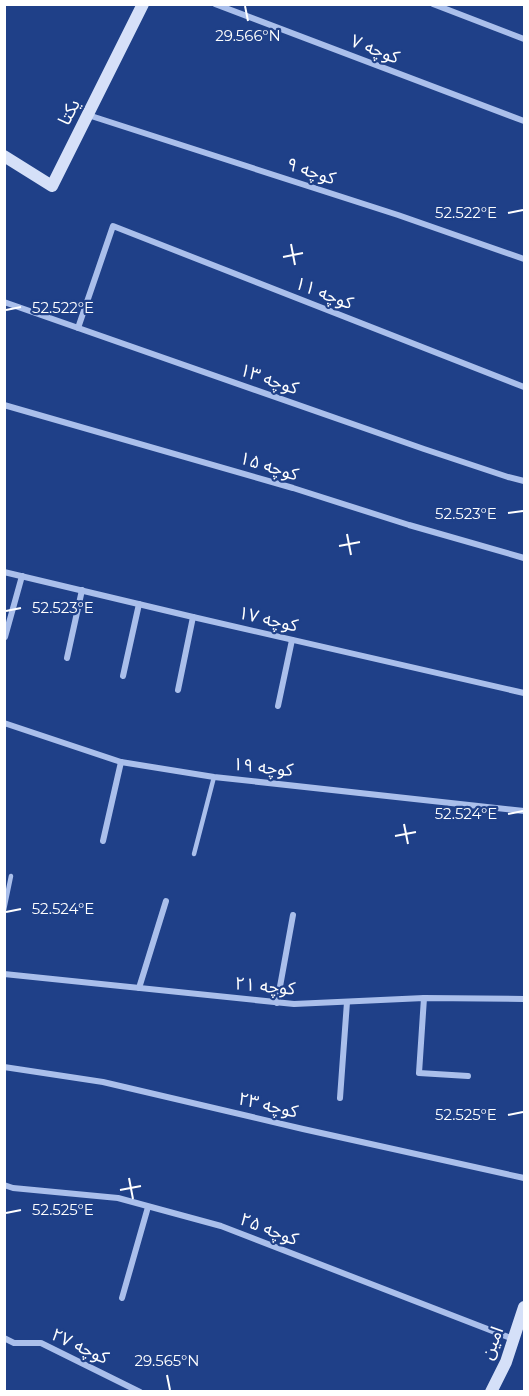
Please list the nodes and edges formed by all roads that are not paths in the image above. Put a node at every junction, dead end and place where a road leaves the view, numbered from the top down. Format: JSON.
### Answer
{"nodes":[{"id":1,"x":143,"y":4,"type":"edge"},
{"id":2,"x":215,"y":4,"type":"edge"},
{"id":3,"x":433,"y":4,"type":"edge"},
{"id":4,"x":525,"y":39,"type":"edge"},
{"id":5,"x":88,"y":115,"type":"junction"},
{"id":6,"x":525,"y":121,"type":"edge"},
{"id":7,"x":4,"y":156,"type":"edge"},
{"id":8,"x":525,"y":259,"type":"edge"},
{"id":9,"x":4,"y":302,"type":"edge"},
{"id":10,"x":78,"y":328,"type":"junction"},
{"id":11,"x":525,"y":387,"type":"edge"},
{"id":12,"x":4,"y":405,"type":"edge"},
{"id":13,"x":525,"y":480,"type":"edge"},
{"id":14,"x":525,"y":558,"type":"edge"},
{"id":15,"x":4,"y":572,"type":"edge"},
{"id":16,"x":22,"y":576,"type":"junction"},
{"id":17,"x":82,"y":590,"type":"junction"},
{"id":18,"x":139,"y":604,"type":"junction"},
{"id":19,"x":193,"y":617,"type":"junction"},
{"id":20,"x":5,"y":637,"type":"edge"},
{"id":21,"x":292,"y":640,"type":"junction"},
{"id":22,"x":67,"y":658,"type":"dead end"},
{"id":23,"x":123,"y":676,"type":"dead end"},
{"id":24,"x":178,"y":690,"type":"dead end"},
{"id":25,"x":525,"y":693,"type":"edge"},
{"id":26,"x":278,"y":706,"type":"dead end"},
{"id":27,"x":4,"y":723,"type":"edge"},
{"id":28,"x":121,"y":762,"type":"junction"},
{"id":29,"x":214,"y":777,"type":"junction"},
{"id":30,"x":525,"y":811,"type":"edge"},
{"id":31,"x":103,"y":841,"type":"dead end"},
{"id":32,"x":194,"y":854,"type":"dead end"},
{"id":33,"x":11,"y":876,"type":"dead end"},
{"id":34,"x":166,"y":901,"type":"dead end"},
{"id":35,"x":4,"y":910,"type":"edge"},
{"id":36,"x":293,"y":915,"type":"dead end"},
{"id":37,"x":4,"y":974,"type":"edge"},
{"id":38,"x":139,"y":988,"type":"junction"},
{"id":39,"x":424,"y":998,"type":"junction"},
{"id":40,"x":525,"y":999,"type":"edge"},
{"id":41,"x":347,"y":1002,"type":"junction"},
{"id":42,"x":278,"y":1003,"type":"junction"},
{"id":43,"x":4,"y":1067,"type":"edge"},
{"id":44,"x":468,"y":1076,"type":"dead end"},
{"id":45,"x":340,"y":1098,"type":"dead end"},
{"id":46,"x":525,"y":1178,"type":"edge"},
{"id":47,"x":4,"y":1185,"type":"edge"},
{"id":48,"x":148,"y":1207,"type":"junction"},
{"id":49,"x":122,"y":1298,"type":"dead end"},
{"id":50,"x":525,"y":1307,"type":"edge"},
{"id":51,"x":4,"y":1338,"type":"edge"},
{"id":52,"x":514,"y":1340,"type":"junction"},
{"id":53,"x":140,"y":1392,"type":"edge"},
{"id":54,"x":491,"y":1392,"type":"edge"}],
"edges":[{"from":1,"to":5,"type":"street","name":"یکتا"},
{"from":2,"to":6,"type":"street","name":"کوچه ۷"},
{"from":3,"to":4,"type":"street"},
{"from":5,"to":7,"type":"street","name":"یکتا"},
{"from":5,"to":8,"type":"street","name":"کوچه ۹"},
{"from":9,"to":10,"type":"street","name":"کوچه ۱۳"},
{"from":10,"to":11,"type":"street","name":"کوچه ۱۱"},
{"from":10,"to":13,"type":"street","name":"کوچه ۱۳"},
{"from":12,"to":14,"type":"street","name":"کوچه ۱۵"},
{"from":15,"to":16,"type":"street","name":"کوچه ۱۷"},
{"from":16,"to":17,"type":"street","name":"کوچه ۱۷"},
{"from":16,"to":20,"type":"street"},
{"from":17,"to":18,"type":"street","name":"کوچه ۱۷"},
{"from":17,"to":22,"type":"street"},
{"from":18,"to":19,"type":"street","name":"کوچه ۱۷"},
{"from":18,"to":23,"type":"street"},
{"from":19,"to":21,"type":"street","name":"کوچه ۱۷"},
{"from":19,"to":24,"type":"street"},
{"from":21,"to":25,"type":"street","name":"کوچه ۱۷"},
{"from":21,"to":26,"type":"street"},
{"from":27,"to":28,"type":"street","name":"کوچه ۱۹"},
{"from":28,"to":29,"type":"street","name":"کوچه ۱۹"},
{"from":28,"to":31,"type":"street"},
{"from":29,"to":30,"type":"street","name":"کوچه ۱۹"},
{"from":29,"to":32,"type":"lane"},
{"from":33,"to":35,"type":"lane"},
{"from":34,"to":38,"type":"street"},
{"from":36,"to":42,"type":"street"},
{"from":37,"to":38,"type":"street","name":"کوچه ۲۱"},
{"from":38,"to":42,"type":"street","name":"کوچه ۲۱"},
{"from":39,"to":40,"type":"street","name":"کوچه ۲۱"},
{"from":39,"to":41,"type":"street","name":"کوچه ۲۱"},
{"from":39,"to":44,"type":"street"},
{"from":41,"to":42,"type":"street","name":"کوچه ۲۱"},
{"from":41,"to":45,"type":"street"},
{"from":43,"to":46,"type":"street","name":"کوچه ۲۳"},
{"from":47,"to":48,"type":"street","name":"کوچه ۲۵"},
{"from":48,"to":49,"type":"street"},
{"from":48,"to":52,"type":"street","name":"کوچه ۲۵"},
{"from":50,"to":52,"type":"street","name":"امین"},
{"from":51,"to":53,"type":"street","name":"کوچه ۲۷"},
{"from":52,"to":54,"type":"street","name":"امین"}]}
